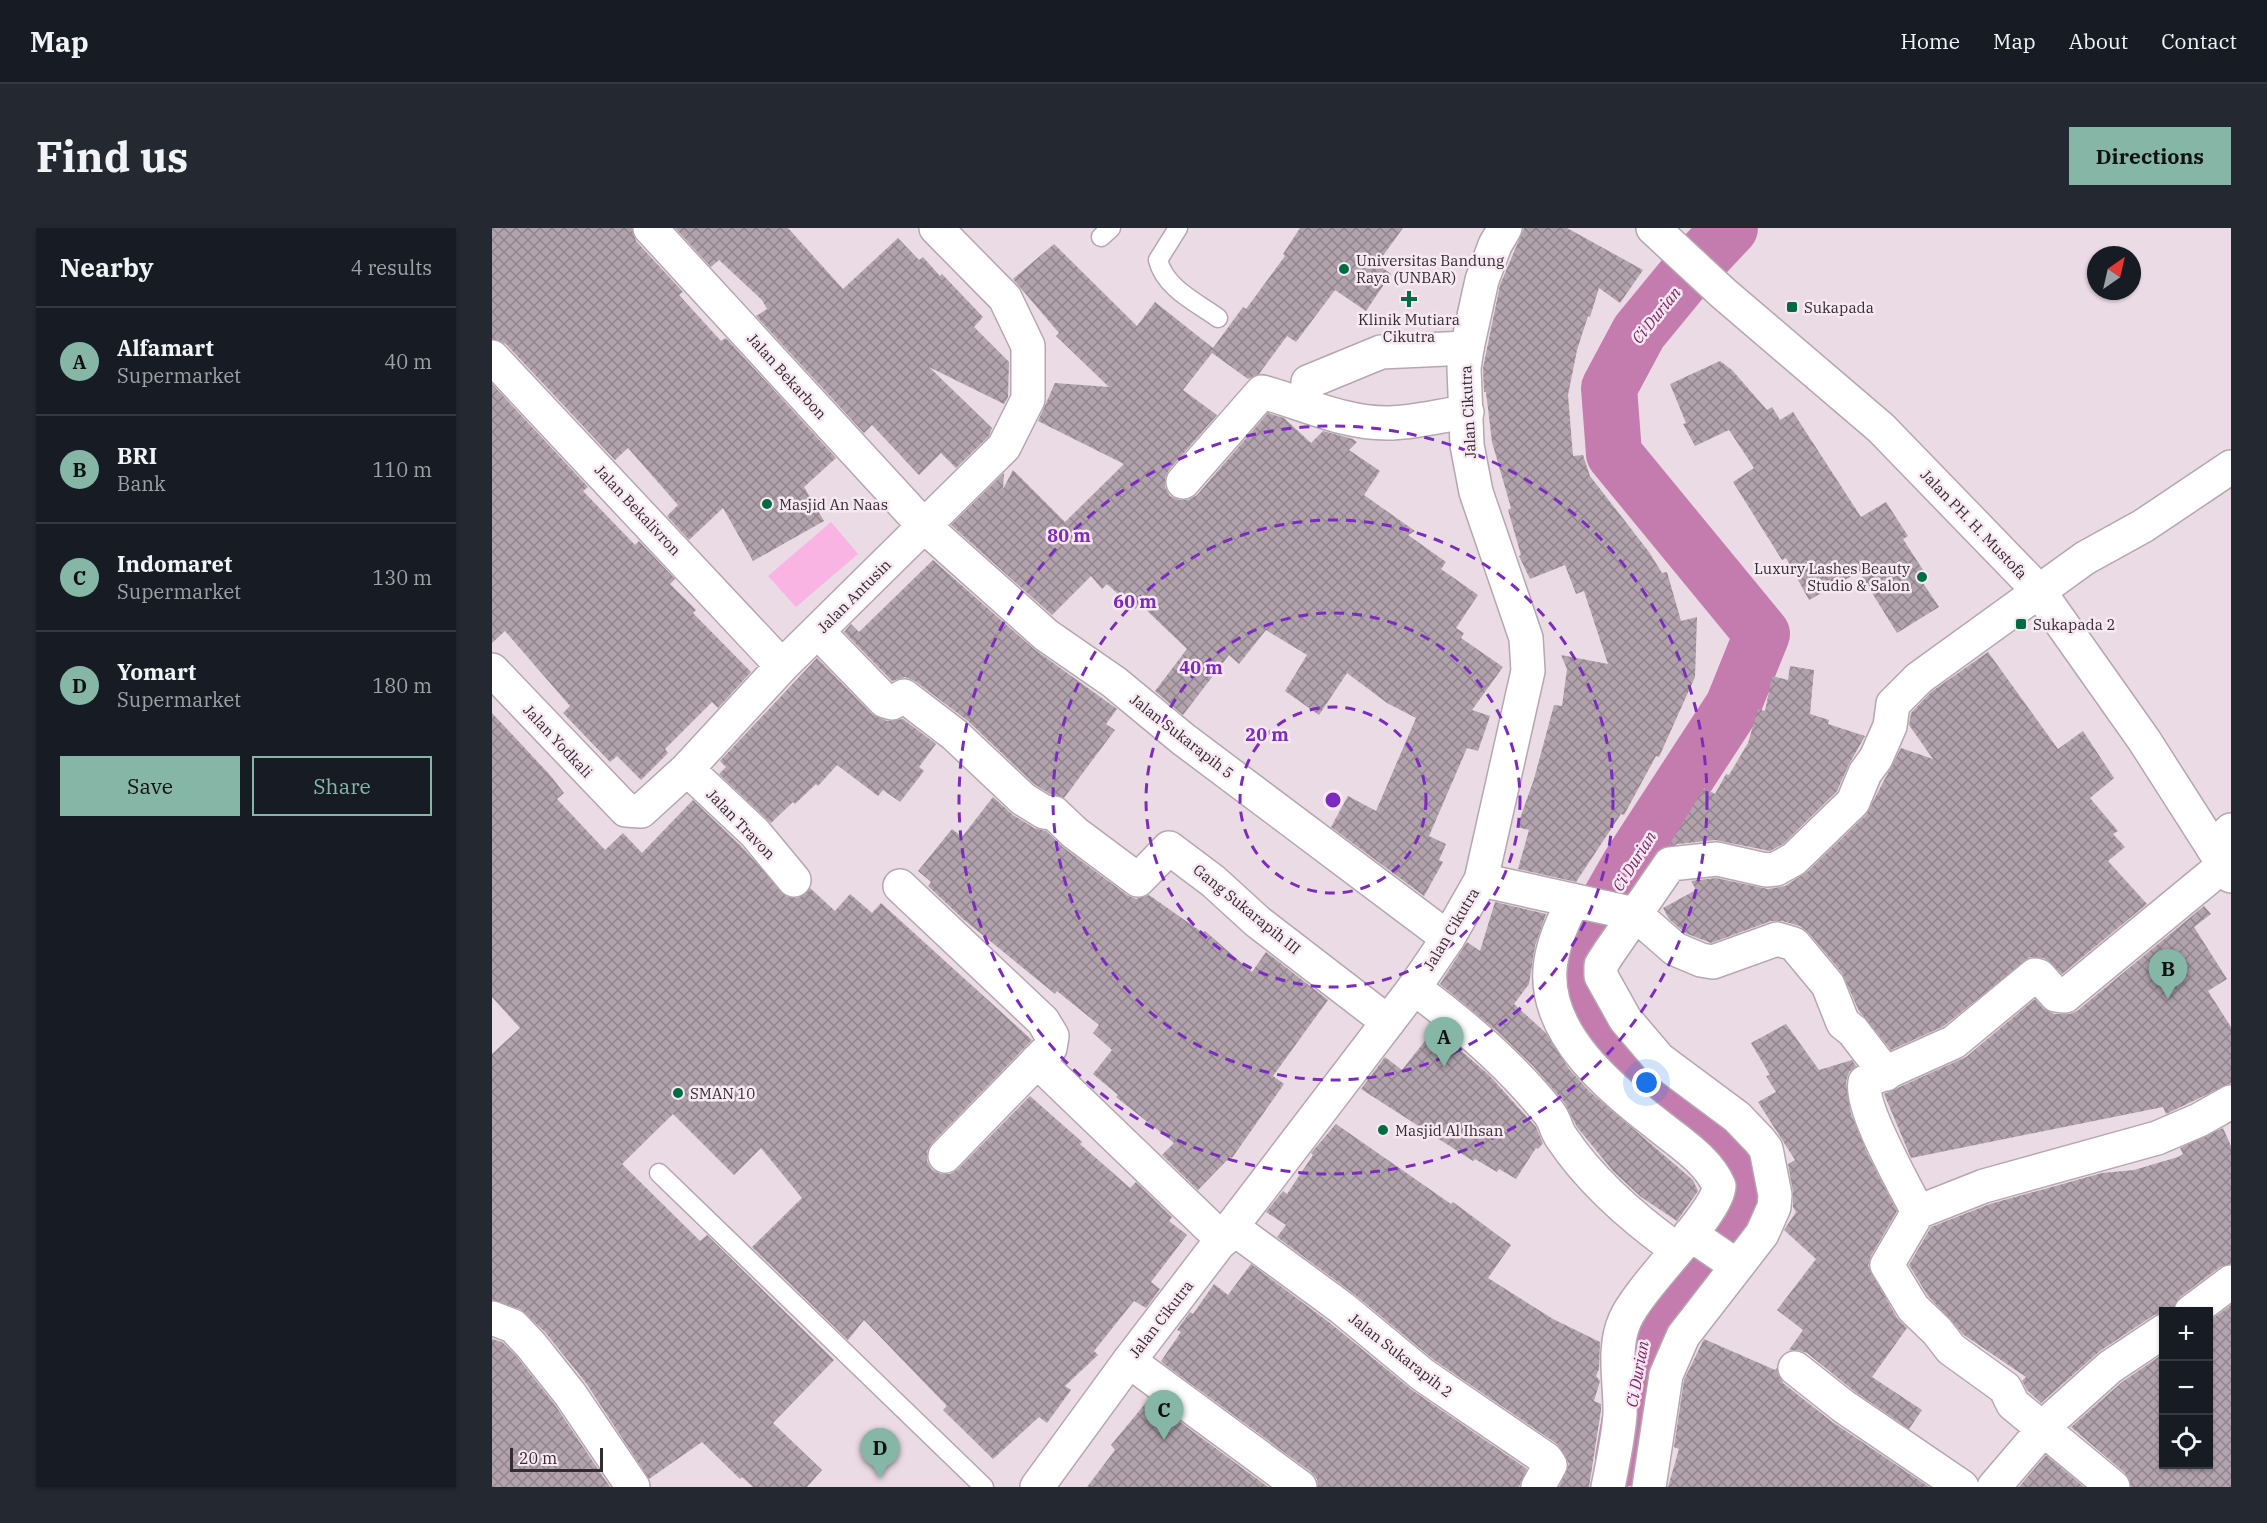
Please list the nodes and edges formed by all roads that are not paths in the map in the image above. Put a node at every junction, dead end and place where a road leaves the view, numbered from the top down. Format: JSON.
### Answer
{"nodes":[{"id":1,"x":650,"y":228,"type":"edge"},
{"id":2,"x":936,"y":228,"type":"edge"},
{"id":3,"x":1178,"y":228,"type":"edge"},
{"id":4,"x":1505,"y":228,"type":"edge"},
{"id":5,"x":1659,"y":233,"type":"edge"},
{"id":6,"x":1218,"y":318,"type":"dead end"},
{"id":7,"x":1467,"y":348,"type":"junction"},
{"id":8,"x":492,"y":357,"type":"edge"},
{"id":9,"x":1308,"y":382,"type":"dead end"},
{"id":10,"x":1467,"y":411,"type":"junction"},
{"id":11,"x":2231,"y":467,"type":"edge"},
{"id":12,"x":1183,"y":482,"type":"dead end"},
{"id":13,"x":924,"y":525,"type":"junction"},
{"id":14,"x":2038,"y":590,"type":"junction"},
{"id":15,"x":818,"y":632,"type":"junction"},
{"id":16,"x":782,"y":666,"type":"junction"},
{"id":17,"x":492,"y":670,"type":"edge"},
{"id":18,"x":687,"y":769,"type":"junction"},
{"id":19,"x":626,"y":810,"type":"joint"},
{"id":20,"x":2225,"y":855,"type":"edge"},
{"id":21,"x":794,"y":880,"type":"dead end"},
{"id":22,"x":1481,"y":880,"type":"junction"},
{"id":23,"x":900,"y":886,"type":"dead end"},
{"id":24,"x":1576,"y":900,"type":"junction"},
{"id":25,"x":1634,"y":914,"type":"junction"},
{"id":26,"x":1448,"y":938,"type":"junction"},
{"id":27,"x":1414,"y":988,"type":"junction"},
{"id":28,"x":1388,"y":1022,"type":"junction"},
{"id":29,"x":1037,"y":1061,"type":"junction"},
{"id":30,"x":1886,"y":1074,"type":"junction"},
{"id":31,"x":2231,"y":1102,"type":"edge"},
{"id":32,"x":945,"y":1156,"type":"dead end"},
{"id":33,"x":659,"y":1173,"type":"dead end"},
{"id":34,"x":1918,"y":1212,"type":"junction"},
{"id":35,"x":1228,"y":1234,"type":"junction"},
{"id":36,"x":1687,"y":1240,"type":"junction"},
{"id":37,"x":1733,"y":1264,"type":"junction"},
{"id":38,"x":2231,"y":1282,"type":"edge"},
{"id":39,"x":2197,"y":1307,"type":"edge"},
{"id":40,"x":492,"y":1318,"type":"edge"},
{"id":41,"x":2159,"y":1334,"type":"edge"},
{"id":42,"x":1129,"y":1361,"type":"junction"},
{"id":43,"x":1796,"y":1368,"type":"dead end"},
{"id":44,"x":2043,"y":1429,"type":"junction"},
{"id":45,"x":633,"y":1487,"type":"edge"},
{"id":46,"x":984,"y":1487,"type":"edge"},
{"id":47,"x":1037,"y":1487,"type":"edge"},
{"id":48,"x":1300,"y":1487,"type":"edge"},
{"id":49,"x":1538,"y":1487,"type":"edge"},
{"id":50,"x":1608,"y":1487,"type":"edge"},
{"id":51,"x":1649,"y":1487,"type":"edge"},
{"id":52,"x":1962,"y":1487,"type":"edge"},
{"id":53,"x":1994,"y":1487,"type":"edge"},
{"id":54,"x":2113,"y":1487,"type":"edge"}],
"edges":[{"from":1,"to":13,"type":"main road","name":"Jalan Bekarbon"},
{"from":2,"to":13,"type":"main road","name":"Jalan Antusin"},
{"from":3,"to":6,"type":"lane"},
{"from":4,"to":7,"type":"main road","name":"Jalan Cikutra"},
{"from":5,"to":14,"type":"main road","name":"Jalan PH. H. Mustofa"},
{"from":7,"to":9,"type":"main road"},
{"from":7,"to":10,"type":"main road","name":"Jalan Cikutra"},
{"from":8,"to":16,"type":"main road","name":"Jalan Bekalivron"},
{"from":10,"to":12,"type":"main road"},
{"from":10,"to":22,"type":"main road","name":"Jalan Cikutra"},
{"from":11,"to":14,"type":"main road"},
{"from":13,"to":15,"type":"main road","name":"Jalan Antusin"},
{"from":13,"to":26,"type":"main road","name":"Jalan Sukarapih 5"},
{"from":14,"to":20,"type":"main road","name":"Jalan PH. H. Mustofa"},
{"from":14,"to":25,"type":"main road"},
{"from":15,"to":16,"type":"main road","name":"Jalan Antusin"},
{"from":15,"to":28,"type":"main road","name":"Gang Sukarapih III"},
{"from":16,"to":18,"type":"main road","name":"Jalan Antusin"},
{"from":17,"to":19,"type":"main road","name":"Jalan Yodkali"},
{"from":18,"to":19,"type":"main road","name":"Jalan Antusin"},
{"from":18,"to":21,"type":"main road","name":"Jalan Travon"},
{"from":20,"to":30,"type":"main road"},
{"from":22,"to":24,"type":"main road"},
{"from":22,"to":26,"type":"main road","name":"Jalan Cikutra"},
{"from":23,"to":29,"type":"main road"},
{"from":24,"to":25,"type":"main road"},
{"from":24,"to":36,"type":"main road"},
{"from":25,"to":30,"type":"main road"},
{"from":25,"to":37,"type":"main road"},
{"from":26,"to":27,"type":"main road","name":"Jalan Cikutra"},
{"from":27,"to":28,"type":"main road","name":"Jalan Cikutra"},
{"from":27,"to":36,"type":"main road"},
{"from":28,"to":35,"type":"main road","name":"Jalan Cikutra"},
{"from":29,"to":32,"type":"main road"},
{"from":29,"to":35,"type":"main road","name":"Jalan Sukarapih 2"},
{"from":30,"to":34,"type":"main road"},
{"from":31,"to":34,"type":"main road"},
{"from":33,"to":46,"type":"lane"},
{"from":34,"to":44,"type":"main road"},
{"from":35,"to":42,"type":"main road","name":"Jalan Cikutra"},
{"from":35,"to":49,"type":"main road","name":"Jalan Sukarapih 2"},
{"from":36,"to":37,"type":"main road"},
{"from":36,"to":50,"type":"main road"},
{"from":37,"to":51,"type":"main road"},
{"from":38,"to":39,"type":"main road"},
{"from":40,"to":45,"type":"main road"},
{"from":41,"to":44,"type":"main road"},
{"from":42,"to":47,"type":"main road","name":"Jalan Cikutra"},
{"from":42,"to":48,"type":"main road"},
{"from":43,"to":52,"type":"main road"},
{"from":44,"to":53,"type":"main road"},
{"from":44,"to":54,"type":"main road"}]}
